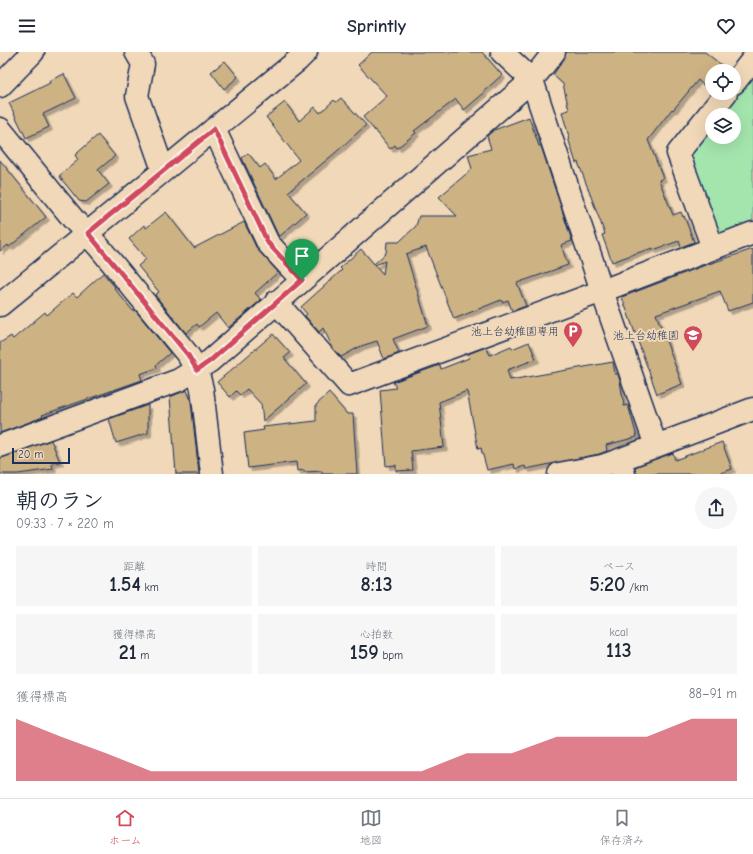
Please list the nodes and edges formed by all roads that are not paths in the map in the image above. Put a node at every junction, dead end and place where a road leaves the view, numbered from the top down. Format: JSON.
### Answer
{"nodes":[{"id":1,"x":33,"y":52,"type":"edge"},
{"id":2,"x":136,"y":52,"type":"edge"},
{"id":3,"x":306,"y":52,"type":"edge"},
{"id":4,"x":502,"y":52,"type":"edge"},
{"id":5,"x":554,"y":52,"type":"edge"},
{"id":6,"x":753,"y":59,"type":"edge"},
{"id":7,"x":741,"y":74,"type":"edge"},
{"id":8,"x":532,"y":80,"type":"junction"},
{"id":9,"x":0,"y":86,"type":"edge"},
{"id":10,"x":720,"y":100,"type":"edge"},
{"id":11,"x":0,"y":129,"type":"edge"},
{"id":12,"x":214,"y":129,"type":"junction"},
{"id":13,"x":163,"y":170,"type":"junction"},
{"id":14,"x":88,"y":233,"type":"junction"},
{"id":15,"x":753,"y":233,"type":"edge"},
{"id":16,"x":713,"y":248,"type":"junction"},
{"id":17,"x":302,"y":280,"type":"junction"},
{"id":18,"x":602,"y":291,"type":"junction"},
{"id":19,"x":276,"y":302,"type":"junction"},
{"id":20,"x":0,"y":305,"type":"edge"},
{"id":21,"x":197,"y":370,"type":"junction"},
{"id":22,"x":753,"y":410,"type":"edge"},
{"id":23,"x":0,"y":446,"type":"edge"},
{"id":24,"x":656,"y":446,"type":"junction"},
{"id":25,"x":621,"y":467,"type":"edge"},
{"id":26,"x":212,"y":474,"type":"edge"},
{"id":27,"x":559,"y":474,"type":"edge"}],
"edges":[{"from":1,"to":9,"type":"street"},
{"from":2,"to":13,"type":"street"},
{"from":3,"to":12,"type":"street"},
{"from":4,"to":8,"type":"street"},
{"from":5,"to":8,"type":"street"},
{"from":6,"to":7,"type":"street"},
{"from":8,"to":17,"type":"street"},
{"from":8,"to":18,"type":"street"},
{"from":10,"to":16,"type":"street"},
{"from":11,"to":14,"type":"street"},
{"from":12,"to":13,"type":"street"},
{"from":12,"to":17,"type":"street"},
{"from":13,"to":14,"type":"street"},
{"from":14,"to":20,"type":"street"},
{"from":14,"to":21,"type":"street"},
{"from":15,"to":16,"type":"street"},
{"from":16,"to":18,"type":"street"},
{"from":17,"to":19,"type":"street"},
{"from":18,"to":19,"type":"street"},
{"from":18,"to":24,"type":"street"},
{"from":19,"to":21,"type":"street"},
{"from":21,"to":23,"type":"street"},
{"from":21,"to":26,"type":"street"},
{"from":22,"to":24,"type":"street"},
{"from":24,"to":25,"type":"street"},
{"from":25,"to":27,"type":"street"}]}
